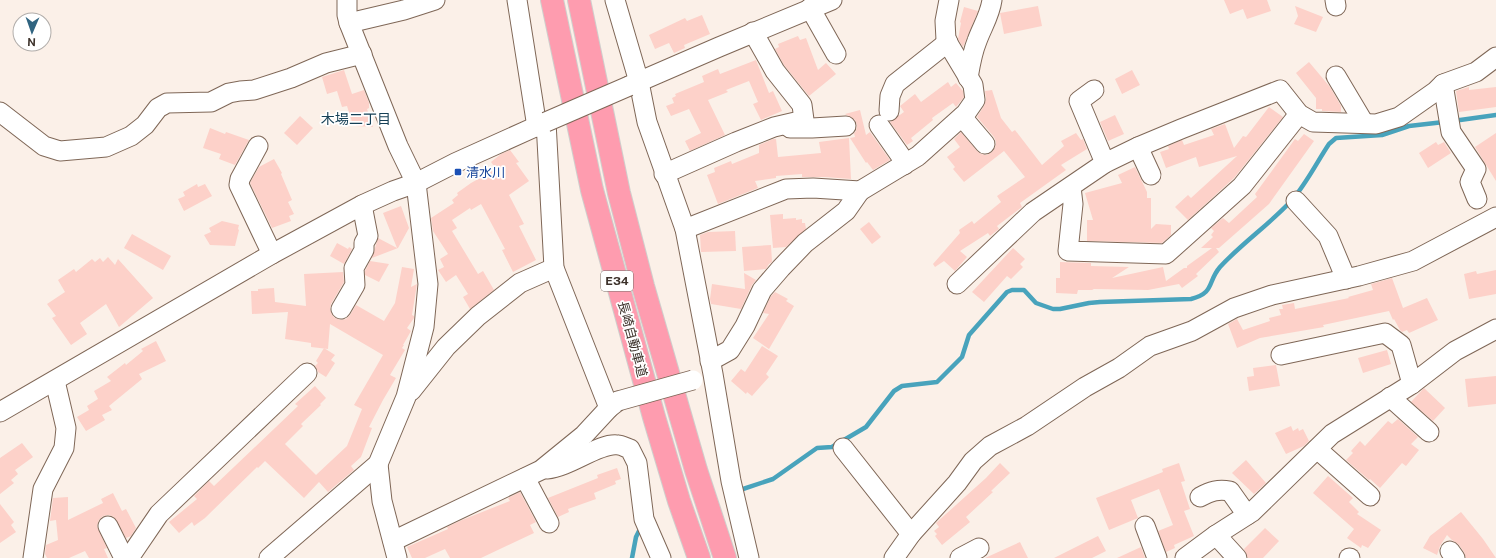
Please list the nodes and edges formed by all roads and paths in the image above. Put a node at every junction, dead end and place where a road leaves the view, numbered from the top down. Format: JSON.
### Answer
{"nodes":[{"id":1,"x":347,"y":0,"type":"edge"},
{"id":2,"x":435,"y":0,"type":"edge"},
{"id":3,"x":517,"y":0,"type":"edge"},
{"id":4,"x":552,"y":0,"type":"edge"},
{"id":5,"x":579,"y":0,"type":"edge"},
{"id":6,"x":615,"y":0,"type":"edge"},
{"id":7,"x":832,"y":0,"type":"edge"},
{"id":8,"x":949,"y":0,"type":"edge"},
{"id":9,"x":992,"y":0,"type":"edge"},
{"id":10,"x":810,"y":8,"type":"junction"},
{"id":11,"x":350,"y":23,"type":"junction"},
{"id":12,"x":752,"y":32,"type":"junction"},
{"id":13,"x":948,"y":42,"type":"junction"},
{"id":14,"x":362,"y":54,"type":"junction"},
{"id":15,"x":836,"y":54,"type":"dead end"},
{"id":16,"x":1496,"y":57,"type":"edge"},
{"id":17,"x":1336,"y":76,"type":"dead end"},
{"id":18,"x":968,"y":78,"type":"junction"},
{"id":19,"x":634,"y":84,"type":"junction"},
{"id":20,"x":1443,"y":84,"type":"junction"},
{"id":21,"x":1094,"y":90,"type":"dead end"},
{"id":22,"x":0,"y":112,"type":"edge"},
{"id":23,"x":1299,"y":114,"type":"junction"},
{"id":24,"x":962,"y":116,"type":"junction"},
{"id":25,"x":541,"y":124,"type":"junction"},
{"id":26,"x":1364,"y":124,"type":"junction"},
{"id":27,"x":846,"y":126,"type":"dead end"},
{"id":28,"x":774,"y":128,"type":"junction"},
{"id":29,"x":985,"y":144,"type":"dead end"},
{"id":30,"x":258,"y":146,"type":"dead end"},
{"id":31,"x":1138,"y":147,"type":"junction"},
{"id":32,"x":1105,"y":163,"type":"junction"},
{"id":33,"x":904,"y":165,"type":"junction"},
{"id":34,"x":664,"y":174,"type":"junction"},
{"id":35,"x":1151,"y":176,"type":"dead end"},
{"id":36,"x":416,"y":183,"type":"junction"},
{"id":37,"x":1071,"y":186,"type":"junction"},
{"id":38,"x":860,"y":191,"type":"junction"},
{"id":39,"x":1477,"y":199,"type":"dead end"},
{"id":40,"x":1296,"y":202,"type":"dead end"},
{"id":41,"x":362,"y":205,"type":"junction"},
{"id":42,"x":1496,"y":217,"type":"edge"},
{"id":43,"x":685,"y":228,"type":"junction"},
{"id":44,"x":272,"y":254,"type":"junction"},
{"id":45,"x":554,"y":268,"type":"junction"},
{"id":46,"x":1346,"y":279,"type":"junction"},
{"id":47,"x":957,"y":284,"type":"dead end"},
{"id":48,"x":340,"y":309,"type":"dead end"},
{"id":49,"x":1496,"y":329,"type":"edge"},
{"id":50,"x":1281,"y":355,"type":"dead end"},
{"id":51,"x":711,"y":367,"type":"junction"},
{"id":52,"x":308,"y":373,"type":"dead end"},
{"id":53,"x":55,"y":381,"type":"junction"},
{"id":54,"x":1412,"y":384,"type":"junction"},
{"id":55,"x":1390,"y":397,"type":"junction"},
{"id":56,"x":406,"y":398,"type":"junction"},
{"id":57,"x":613,"y":405,"type":"junction"},
{"id":58,"x":0,"y":412,"type":"edge"},
{"id":59,"x":1429,"y":432,"type":"dead end"},
{"id":60,"x":843,"y":448,"type":"dead end"},
{"id":61,"x":1317,"y":450,"type":"junction"},
{"id":62,"x":378,"y":464,"type":"junction"},
{"id":63,"x":533,"y":474,"type":"junction"},
{"id":64,"x":1370,"y":496,"type":"dead end"},
{"id":65,"x":1200,"y":497,"type":"dead end"},
{"id":66,"x":1247,"y":515,"type":"junction"},
{"id":67,"x":548,"y":523,"type":"dead end"},
{"id":68,"x":108,"y":526,"type":"dead end"},
{"id":69,"x":1145,"y":526,"type":"dead end"},
{"id":70,"x":910,"y":534,"type":"junction"},
{"id":71,"x":1216,"y":535,"type":"junction"},
{"id":72,"x":979,"y":548,"type":"dead end"},
{"id":73,"x":395,"y":549,"type":"edge"},
{"id":74,"x":33,"y":558,"type":"edge"},
{"id":75,"x":124,"y":558,"type":"edge"},
{"id":76,"x":129,"y":558,"type":"edge"},
{"id":77,"x":269,"y":558,"type":"edge"},
{"id":78,"x":661,"y":558,"type":"edge"},
{"id":79,"x":699,"y":558,"type":"edge"},
{"id":80,"x":725,"y":558,"type":"edge"},
{"id":81,"x":749,"y":558,"type":"edge"},
{"id":82,"x":894,"y":558,"type":"edge"},
{"id":83,"x":960,"y":558,"type":"edge"},
{"id":84,"x":1157,"y":558,"type":"edge"},
{"id":85,"x":1185,"y":558,"type":"edge"},
{"id":86,"x":1237,"y":558,"type":"edge"}],
"edges":[{"from":1,"to":11,"type":"street"},
{"from":2,"to":11,"type":"street"},
{"from":3,"to":25,"type":"street"},
{"from":4,"to":79,"type":"highway","name":"長崎自動車道","number":"E34"},
{"from":5,"to":80,"type":"highway","name":"長崎自動車道","number":"E34"},
{"from":6,"to":19,"type":"street"},
{"from":7,"to":10,"type":"street"},
{"from":8,"to":13,"type":"street"},
{"from":9,"to":18,"type":"street"},
{"from":10,"to":12,"type":"street"},
{"from":10,"to":15,"type":"street"},
{"from":11,"to":14,"type":"street"},
{"from":12,"to":19,"type":"street"},
{"from":12,"to":28,"type":"street"},
{"from":13,"to":18,"type":"street"},
{"from":13,"to":33,"type":"street"},
{"from":14,"to":22,"type":"street"},
{"from":14,"to":36,"type":"street"},
{"from":16,"to":20,"type":"street"},
{"from":17,"to":26,"type":"street"},
{"from":18,"to":24,"type":"street"},
{"from":19,"to":25,"type":"street","bridge":true},
{"from":19,"to":34,"type":"street"},
{"from":20,"to":26,"type":"street"},
{"from":20,"to":39,"type":"street"},
{"from":21,"to":32,"type":"street"},
{"from":23,"to":26,"type":"street"},
{"from":23,"to":31,"type":"street"},
{"from":23,"to":37,"type":"street"},
{"from":24,"to":29,"type":"street"},
{"from":24,"to":33,"type":"street"},
{"from":25,"to":36,"type":"street"},
{"from":25,"to":45,"type":"street"},
{"from":27,"to":28,"type":"street"},
{"from":28,"to":34,"type":"street"},
{"from":30,"to":44,"type":"street"},
{"from":31,"to":32,"type":"street"},
{"from":31,"to":35,"type":"street"},
{"from":32,"to":37,"type":"street"},
{"from":33,"to":38,"type":"street"},
{"from":34,"to":43,"type":"street"},
{"from":36,"to":41,"type":"street"},
{"from":36,"to":56,"type":"street"},
{"from":37,"to":47,"type":"street"},
{"from":38,"to":43,"type":"street"},
{"from":38,"to":51,"type":"street"},
{"from":40,"to":46,"type":"street"},
{"from":41,"to":44,"type":"street"},
{"from":41,"to":48,"type":"street"},
{"from":42,"to":46,"type":"street"},
{"from":43,"to":51,"type":"street"},
{"from":44,"to":53,"type":"street"},
{"from":45,"to":56,"type":"street"},
{"from":45,"to":57,"type":"street"},
{"from":46,"to":70,"type":"street"},
{"from":49,"to":54,"type":"street"},
{"from":50,"to":54,"type":"street"},
{"from":51,"to":57,"type":"street","bridge":true},
{"from":51,"to":81,"type":"street"},
{"from":52,"to":76,"type":"street"},
{"from":53,"to":58,"type":"street"},
{"from":53,"to":74,"type":"street"},
{"from":54,"to":55,"type":"street"},
{"from":55,"to":59,"type":"street"},
{"from":55,"to":61,"type":"street"},
{"from":56,"to":62,"type":"street"},
{"from":57,"to":63,"type":"street"},
{"from":60,"to":70,"type":"street"},
{"from":61,"to":64,"type":"street"},
{"from":61,"to":66,"type":"street"},
{"from":62,"to":73,"type":"street"},
{"from":62,"to":77,"type":"street"},
{"from":63,"to":67,"type":"street"},
{"from":63,"to":73,"type":"street"},
{"from":63,"to":78,"type":"street"},
{"from":65,"to":66,"type":"street"},
{"from":66,"to":71,"type":"street"},
{"from":68,"to":75,"type":"street"},
{"from":69,"to":84,"type":"street"},
{"from":70,"to":82,"type":"street"},
{"from":71,"to":85,"type":"street"},
{"from":71,"to":86,"type":"street"},
{"from":72,"to":83,"type":"street"}]}
